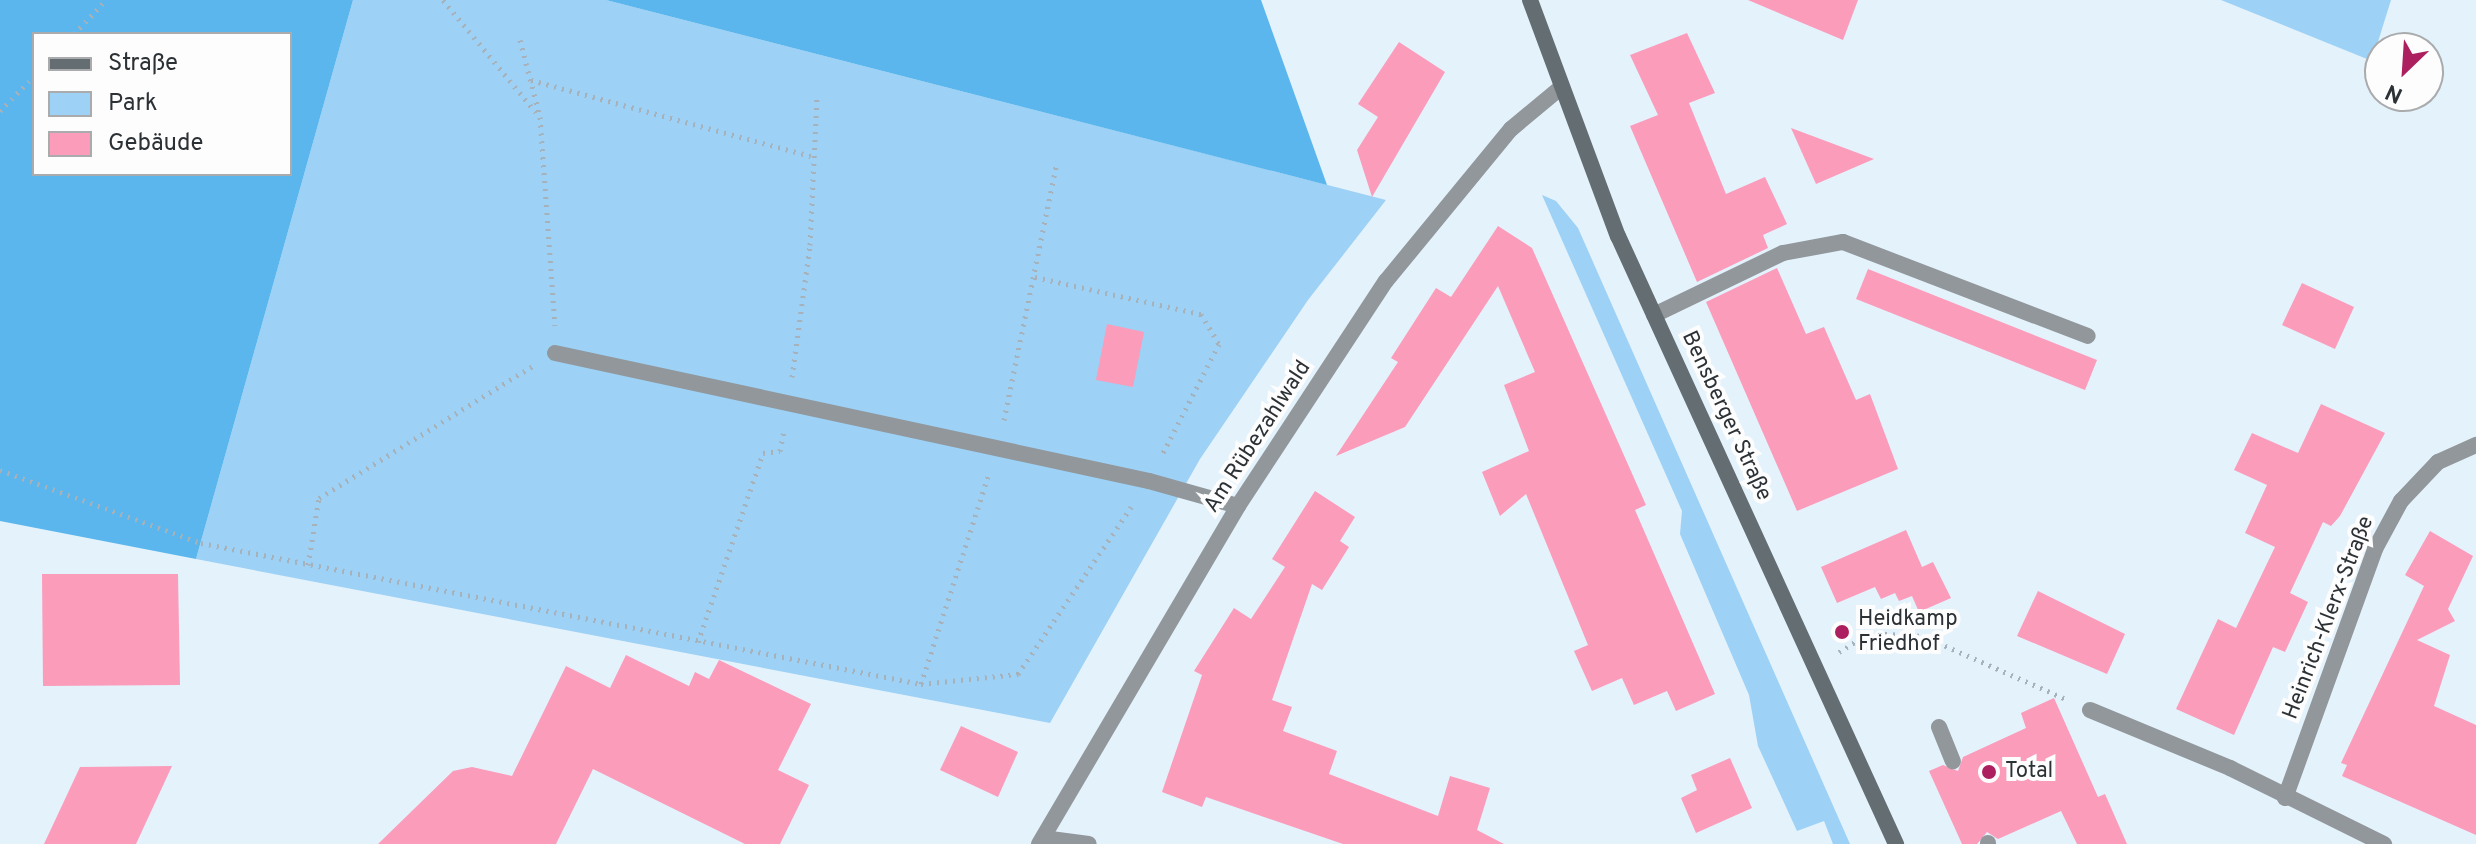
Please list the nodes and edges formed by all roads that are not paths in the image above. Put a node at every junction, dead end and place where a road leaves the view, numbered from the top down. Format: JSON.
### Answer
{"nodes":[{"id":1,"x":1530,"y":0,"type":"edge"},
{"id":2,"x":1559,"y":89,"type":"junction"},
{"id":3,"x":1654,"y":315,"type":"junction"},
{"id":4,"x":2088,"y":336,"type":"dead end"},
{"id":5,"x":555,"y":353,"type":"road end"},
{"id":6,"x":2476,"y":445,"type":"edge"},
{"id":7,"x":1238,"y":506,"type":"junction"},
{"id":8,"x":2090,"y":710,"type":"road end"},
{"id":9,"x":1939,"y":727,"type":"dead end"},
{"id":10,"x":1953,"y":761,"type":"dead end"},
{"id":11,"x":2285,"y":798,"type":"junction"},
{"id":12,"x":1041,"y":841,"type":"edge"},
{"id":13,"x":1089,"y":844,"type":"edge"},
{"id":14,"x":1896,"y":844,"type":"edge"},
{"id":15,"x":2384,"y":844,"type":"edge"}],
"edges":[{"from":1,"to":2,"type":"main road","name":"Bensberger Straße"},
{"from":2,"to":3,"type":"main road","name":"Bensberger Straße"},
{"from":2,"to":7,"type":"street","name":"Am Rübezahlwald"},
{"from":3,"to":4,"type":"street"},
{"from":3,"to":14,"type":"main road","name":"Bensberger Straße"},
{"from":5,"to":7,"type":"street"},
{"from":6,"to":11,"type":"street","name":"Heinrich-Klerx-Straße"},
{"from":7,"to":12,"type":"street","name":"Am Rübezahlwald"},
{"from":8,"to":11,"type":"street"},
{"from":9,"to":10,"type":"street"},
{"from":11,"to":15,"type":"street"},
{"from":12,"to":13,"type":"street"}]}
